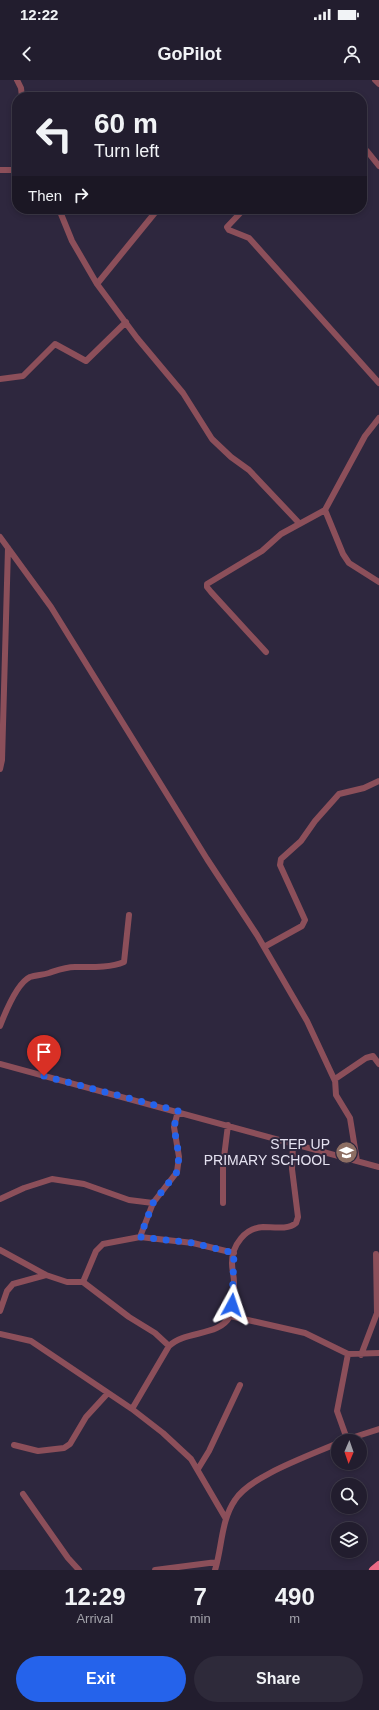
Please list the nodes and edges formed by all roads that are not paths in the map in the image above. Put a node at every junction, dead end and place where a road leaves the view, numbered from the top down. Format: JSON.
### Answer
{"nodes":[{"id":1,"x":17,"y":80,"type":"edge"},
{"id":2,"x":375,"y":80,"type":"edge"},
{"id":3,"x":379,"y":84,"type":"edge"},
{"id":4,"x":21,"y":92,"type":"edge"},
{"id":5,"x":367,"y":151,"type":"edge"},
{"id":6,"x":379,"y":166,"type":"edge"},
{"id":7,"x":0,"y":170,"type":"edge"},
{"id":8,"x":12,"y":170,"type":"edge"},
{"id":9,"x":61,"y":214,"type":"edge"},
{"id":10,"x":154,"y":214,"type":"edge"},
{"id":11,"x":239,"y":214,"type":"edge"},
{"id":12,"x":97,"y":284,"type":"junction"},
{"id":13,"x":126,"y":322,"type":"junction"},
{"id":14,"x":0,"y":379,"type":"edge"},
{"id":15,"x":379,"y":382,"type":"edge"},
{"id":16,"x":379,"y":418,"type":"edge"},
{"id":17,"x":325,"y":510,"type":"junction"},
{"id":18,"x":299,"y":523,"type":"junction"},
{"id":19,"x":0,"y":537,"type":"edge"},
{"id":20,"x":8,"y":548,"type":"junction"},
{"id":21,"x":379,"y":582,"type":"edge"},
{"id":22,"x":266,"y":652,"type":"dead end"},
{"id":23,"x":0,"y":769,"type":"edge"},
{"id":24,"x":379,"y":781,"type":"edge"},
{"id":25,"x":129,"y":915,"type":"dead end"},
{"id":26,"x":264,"y":947,"type":"junction"},
{"id":27,"x":0,"y":1026,"type":"edge"},
{"id":28,"x":0,"y":1064,"type":"edge"},
{"id":29,"x":379,"y":1064,"type":"edge"},
{"id":30,"x":335,"y":1081,"type":"junction"},
{"id":31,"x":178,"y":1111,"type":"junction"},
{"id":32,"x":228,"y":1125,"type":"junction"},
{"id":33,"x":293,"y":1144,"type":"junction"},
{"id":34,"x":357,"y":1161,"type":"junction"},
{"id":35,"x":379,"y":1167,"type":"edge"},
{"id":36,"x":0,"y":1199,"type":"edge"},
{"id":37,"x":153,"y":1203,"type":"junction"},
{"id":38,"x":222,"y":1203,"type":"dead end"},
{"id":39,"x":140,"y":1237,"type":"junction"},
{"id":40,"x":0,"y":1250,"type":"edge"},
{"id":41,"x":234,"y":1253,"type":"junction"},
{"id":42,"x":376,"y":1254,"type":"dead end"},
{"id":43,"x":46,"y":1275,"type":"junction"},
{"id":44,"x":83,"y":1282,"type":"junction"},
{"id":45,"x":0,"y":1311,"type":"edge"},
{"id":46,"x":230,"y":1316,"type":"junction"},
{"id":47,"x":0,"y":1334,"type":"edge"},
{"id":48,"x":169,"y":1346,"type":"junction"},
{"id":49,"x":348,"y":1354,"type":"junction"},
{"id":50,"x":379,"y":1354,"type":"edge"},
{"id":51,"x":361,"y":1355,"type":"junction"},
{"id":52,"x":240,"y":1385,"type":"dead end"},
{"id":53,"x":108,"y":1393,"type":"junction"},
{"id":54,"x":132,"y":1409,"type":"junction"},
{"id":55,"x":379,"y":1429,"type":"edge"},
{"id":56,"x":343,"y":1434,"type":"edge"},
{"id":57,"x":364,"y":1434,"type":"edge"},
{"id":58,"x":14,"y":1445,"type":"dead end"},
{"id":59,"x":331,"y":1447,"type":"edge"},
{"id":60,"x":198,"y":1468,"type":"junction"},
{"id":61,"x":23,"y":1494,"type":"dead end"},
{"id":62,"x":226,"y":1520,"type":"junction"},
{"id":63,"x":217,"y":1562,"type":"junction"},
{"id":64,"x":80,"y":1570,"type":"edge"},
{"id":65,"x":155,"y":1570,"type":"edge"},
{"id":66,"x":214,"y":1570,"type":"edge"}],
"edges":[{"from":1,"to":4,"type":"street"},
{"from":2,"to":3,"type":"street"},
{"from":5,"to":6,"type":"street"},
{"from":7,"to":8,"type":"street"},
{"from":9,"to":12,"type":"street"},
{"from":10,"to":12,"type":"street"},
{"from":11,"to":15,"type":"street"},
{"from":12,"to":13,"type":"street"},
{"from":13,"to":14,"type":"street"},
{"from":13,"to":18,"type":"street"},
{"from":16,"to":17,"type":"street"},
{"from":17,"to":18,"type":"street"},
{"from":17,"to":21,"type":"street"},
{"from":18,"to":22,"type":"street"},
{"from":19,"to":20,"type":"street"},
{"from":20,"to":23,"type":"street"},
{"from":20,"to":26,"type":"street"},
{"from":24,"to":26,"type":"street"},
{"from":25,"to":27,"type":"street"},
{"from":26,"to":30,"type":"street"},
{"from":28,"to":31,"type":"street"},
{"from":29,"to":30,"type":"street"},
{"from":30,"to":34,"type":"street"},
{"from":31,"to":32,"type":"street"},
{"from":31,"to":37,"type":"street"},
{"from":32,"to":33,"type":"street"},
{"from":32,"to":38,"type":"street"},
{"from":33,"to":34,"type":"street"},
{"from":33,"to":41,"type":"street"},
{"from":34,"to":35,"type":"street"},
{"from":36,"to":37,"type":"street"},
{"from":37,"to":39,"type":"street"},
{"from":39,"to":41,"type":"street"},
{"from":39,"to":44,"type":"street"},
{"from":40,"to":43,"type":"street"},
{"from":41,"to":46,"type":"street"},
{"from":42,"to":51,"type":"street"},
{"from":43,"to":44,"type":"street"},
{"from":43,"to":45,"type":"street"},
{"from":44,"to":48,"type":"street"},
{"from":46,"to":48,"type":"street"},
{"from":46,"to":49,"type":"street"},
{"from":47,"to":53,"type":"street"},
{"from":48,"to":54,"type":"street"},
{"from":49,"to":51,"type":"street"},
{"from":49,"to":56,"type":"street"},
{"from":50,"to":51,"type":"street"},
{"from":52,"to":60,"type":"street"},
{"from":53,"to":54,"type":"street"},
{"from":53,"to":58,"type":"street"},
{"from":54,"to":60,"type":"street"},
{"from":55,"to":57,"type":"street"},
{"from":59,"to":62,"type":"street"},
{"from":60,"to":62,"type":"street"},
{"from":61,"to":64,"type":"street"},
{"from":62,"to":63,"type":"street"},
{"from":63,"to":65,"type":"street"},
{"from":63,"to":66,"type":"street"}]}
